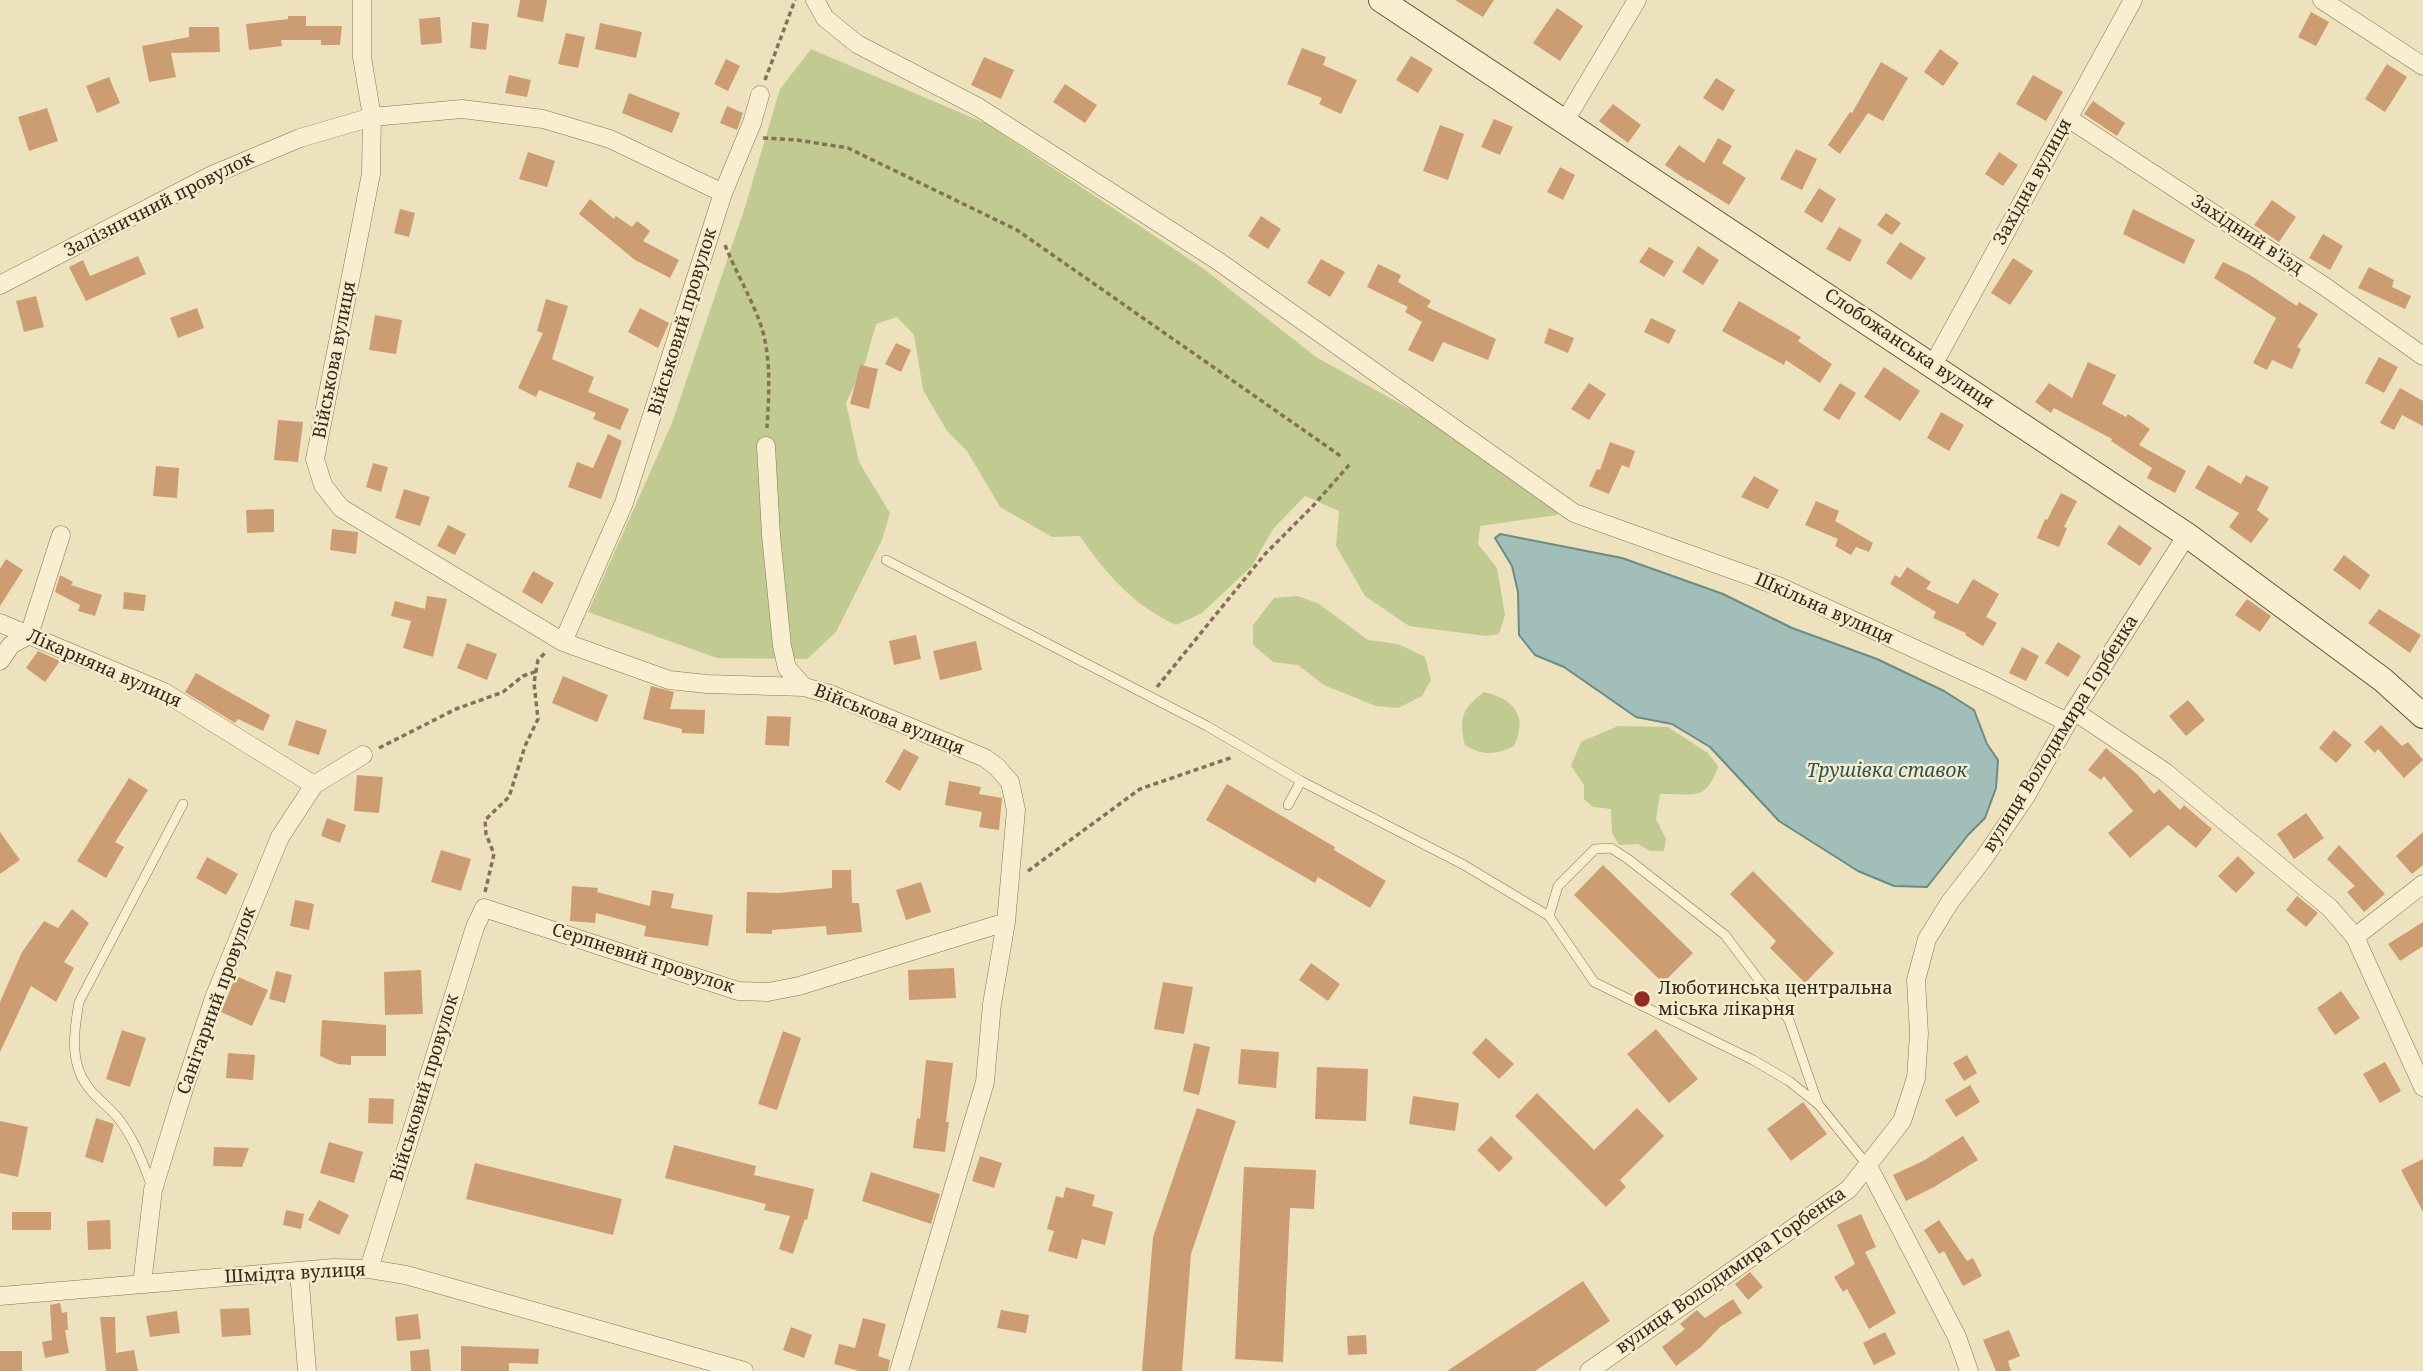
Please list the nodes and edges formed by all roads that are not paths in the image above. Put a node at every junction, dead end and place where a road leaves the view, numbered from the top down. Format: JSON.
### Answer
{"nodes":[{"id":1,"x":362,"y":0,"type":"edge"},
{"id":2,"x":815,"y":0,"type":"edge"},
{"id":3,"x":1381,"y":0,"type":"edge"},
{"id":4,"x":1637,"y":0,"type":"edge"},
{"id":5,"x":2133,"y":0,"type":"edge"},
{"id":6,"x":2322,"y":0,"type":"edge"},
{"id":7,"x":2423,"y":65,"type":"edge"},
{"id":8,"x":760,"y":95,"type":"road end"},
{"id":9,"x":372,"y":117,"type":"junction"},
{"id":10,"x":2068,"y":118,"type":"junction"},
{"id":11,"x":1565,"y":121,"type":"junction"},
{"id":12,"x":723,"y":193,"type":"junction"},
{"id":13,"x":0,"y":285,"type":"edge"},
{"id":14,"x":2423,"y":356,"type":"edge"},
{"id":15,"x":1933,"y":365,"type":"junction"},
{"id":16,"x":766,"y":446,"type":"road end"},
{"id":17,"x":61,"y":535,"type":"dead end"},
{"id":18,"x":2187,"y":535,"type":"junction"},
{"id":19,"x":886,"y":560,"type":"dead end"},
{"id":20,"x":0,"y":623,"type":"edge"},
{"id":21,"x":29,"y":635,"type":"junction"},
{"id":22,"x":563,"y":642,"type":"junction"},
{"id":23,"x":0,"y":661,"type":"edge"},
{"id":24,"x":804,"y":687,"type":"junction"},
{"id":25,"x":2070,"y":716,"type":"junction"},
{"id":26,"x":2423,"y":716,"type":"edge"},
{"id":27,"x":363,"y":755,"type":"road end"},
{"id":28,"x":1300,"y":781,"type":"junction"},
{"id":29,"x":314,"y":785,"type":"junction"},
{"id":30,"x":183,"y":804,"type":"dead end"},
{"id":31,"x":1287,"y":805,"type":"dead end"},
{"id":32,"x":2423,"y":884,"type":"edge"},
{"id":33,"x":484,"y":908,"type":"joint"},
{"id":34,"x":1549,"y":916,"type":"junction"},
{"id":35,"x":1006,"y":922,"type":"junction"},
{"id":36,"x":2355,"y":937,"type":"junction"},
{"id":37,"x":2423,"y":1087,"type":"edge"},
{"id":38,"x":1819,"y":1105,"type":"junction"},
{"id":39,"x":1868,"y":1166,"type":"junction"},
{"id":40,"x":153,"y":1190,"type":"junction"},
{"id":41,"x":369,"y":1269,"type":"junction"},
{"id":42,"x":299,"y":1271,"type":"junction"},
{"id":43,"x":142,"y":1284,"type":"junction"},
{"id":44,"x":0,"y":1296,"type":"edge"},
{"id":45,"x":307,"y":1371,"type":"edge"},
{"id":46,"x":744,"y":1371,"type":"edge"},
{"id":47,"x":898,"y":1371,"type":"edge"},
{"id":48,"x":1589,"y":1371,"type":"edge"},
{"id":49,"x":1969,"y":1371,"type":"edge"}],
"edges":[{"from":1,"to":9,"type":"street","name":"Військова вулиця"},
{"from":2,"to":25,"type":"street","name":"Шкільна вулиця"},
{"from":3,"to":11,"type":"street","name":"Слобожанська вулиця"},
{"from":4,"to":11,"type":"street"},
{"from":5,"to":10,"type":"street","name":"Західна вулиця"},
{"from":6,"to":7,"type":"street"},
{"from":8,"to":12,"type":"street","name":"Військовий провулок"},
{"from":9,"to":12,"type":"street","name":"Залізничний провулок"},
{"from":9,"to":13,"type":"street","name":"Залізничний провулок"},
{"from":9,"to":22,"type":"street","name":"Військова вулиця"},
{"from":10,"to":14,"type":"street","name":"Західний в'їзд"},
{"from":10,"to":15,"type":"street","name":"Західна вулиця"},
{"from":11,"to":15,"type":"street","name":"Слобожанська вулиця"},
{"from":12,"to":22,"type":"street","name":"Військовий провулок"},
{"from":15,"to":18,"type":"street","name":"Слобожанська вулиця"},
{"from":16,"to":24,"type":"street"},
{"from":17,"to":21,"type":"street"},
{"from":18,"to":25,"type":"street","name":"вулиця Володимира Горбенка"},
{"from":18,"to":26,"type":"street","name":"Слобожанська вулиця"},
{"from":19,"to":28,"type":"lane"},
{"from":20,"to":21,"type":"street","name":"Лікарняна вулиця"},
{"from":21,"to":23,"type":"street"},
{"from":21,"to":29,"type":"street","name":"Лікарняна вулиця"},
{"from":22,"to":24,"type":"street","name":"Військова вулиця"},
{"from":24,"to":35,"type":"street","name":"Військова вулиця"},
{"from":25,"to":36,"type":"street","name":"Шкільна вулиця"},
{"from":25,"to":39,"type":"street","name":"вулиця Володимира Горбенка"},
{"from":27,"to":29,"type":"street","name":"Санітарний провулок"},
{"from":28,"to":31,"type":"lane"},
{"from":28,"to":34,"type":"lane"},
{"from":29,"to":40,"type":"street","name":"Санітарний провулок"},
{"from":30,"to":40,"type":"lane"},
{"from":32,"to":36,"type":"street"},
{"from":33,"to":35,"type":"street","name":"Серпневий провулок"},
{"from":33,"to":41,"type":"street","name":"Військовий провулок"},
{"from":34,"to":38,"type":"lane"},
{"from":34,"to":38,"type":"lane"},
{"from":35,"to":47,"type":"street","name":"Військова вулиця"},
{"from":36,"to":37,"type":"street","name":"Шкільна вулиця"},
{"from":38,"to":39,"type":"lane"},
{"from":39,"to":48,"type":"street","name":"вулиця Володимира Горбенка"},
{"from":39,"to":49,"type":"street"},
{"from":40,"to":43,"type":"street","name":"Санітарний провулок"},
{"from":41,"to":42,"type":"street","name":"Шмідта вулиця"},
{"from":41,"to":46,"type":"street","name":"Шмідта вулиця"},
{"from":42,"to":43,"type":"street","name":"Шмідта вулиця"},
{"from":42,"to":45,"type":"street"},
{"from":43,"to":44,"type":"street","name":"Шмідта вулиця"}]}
